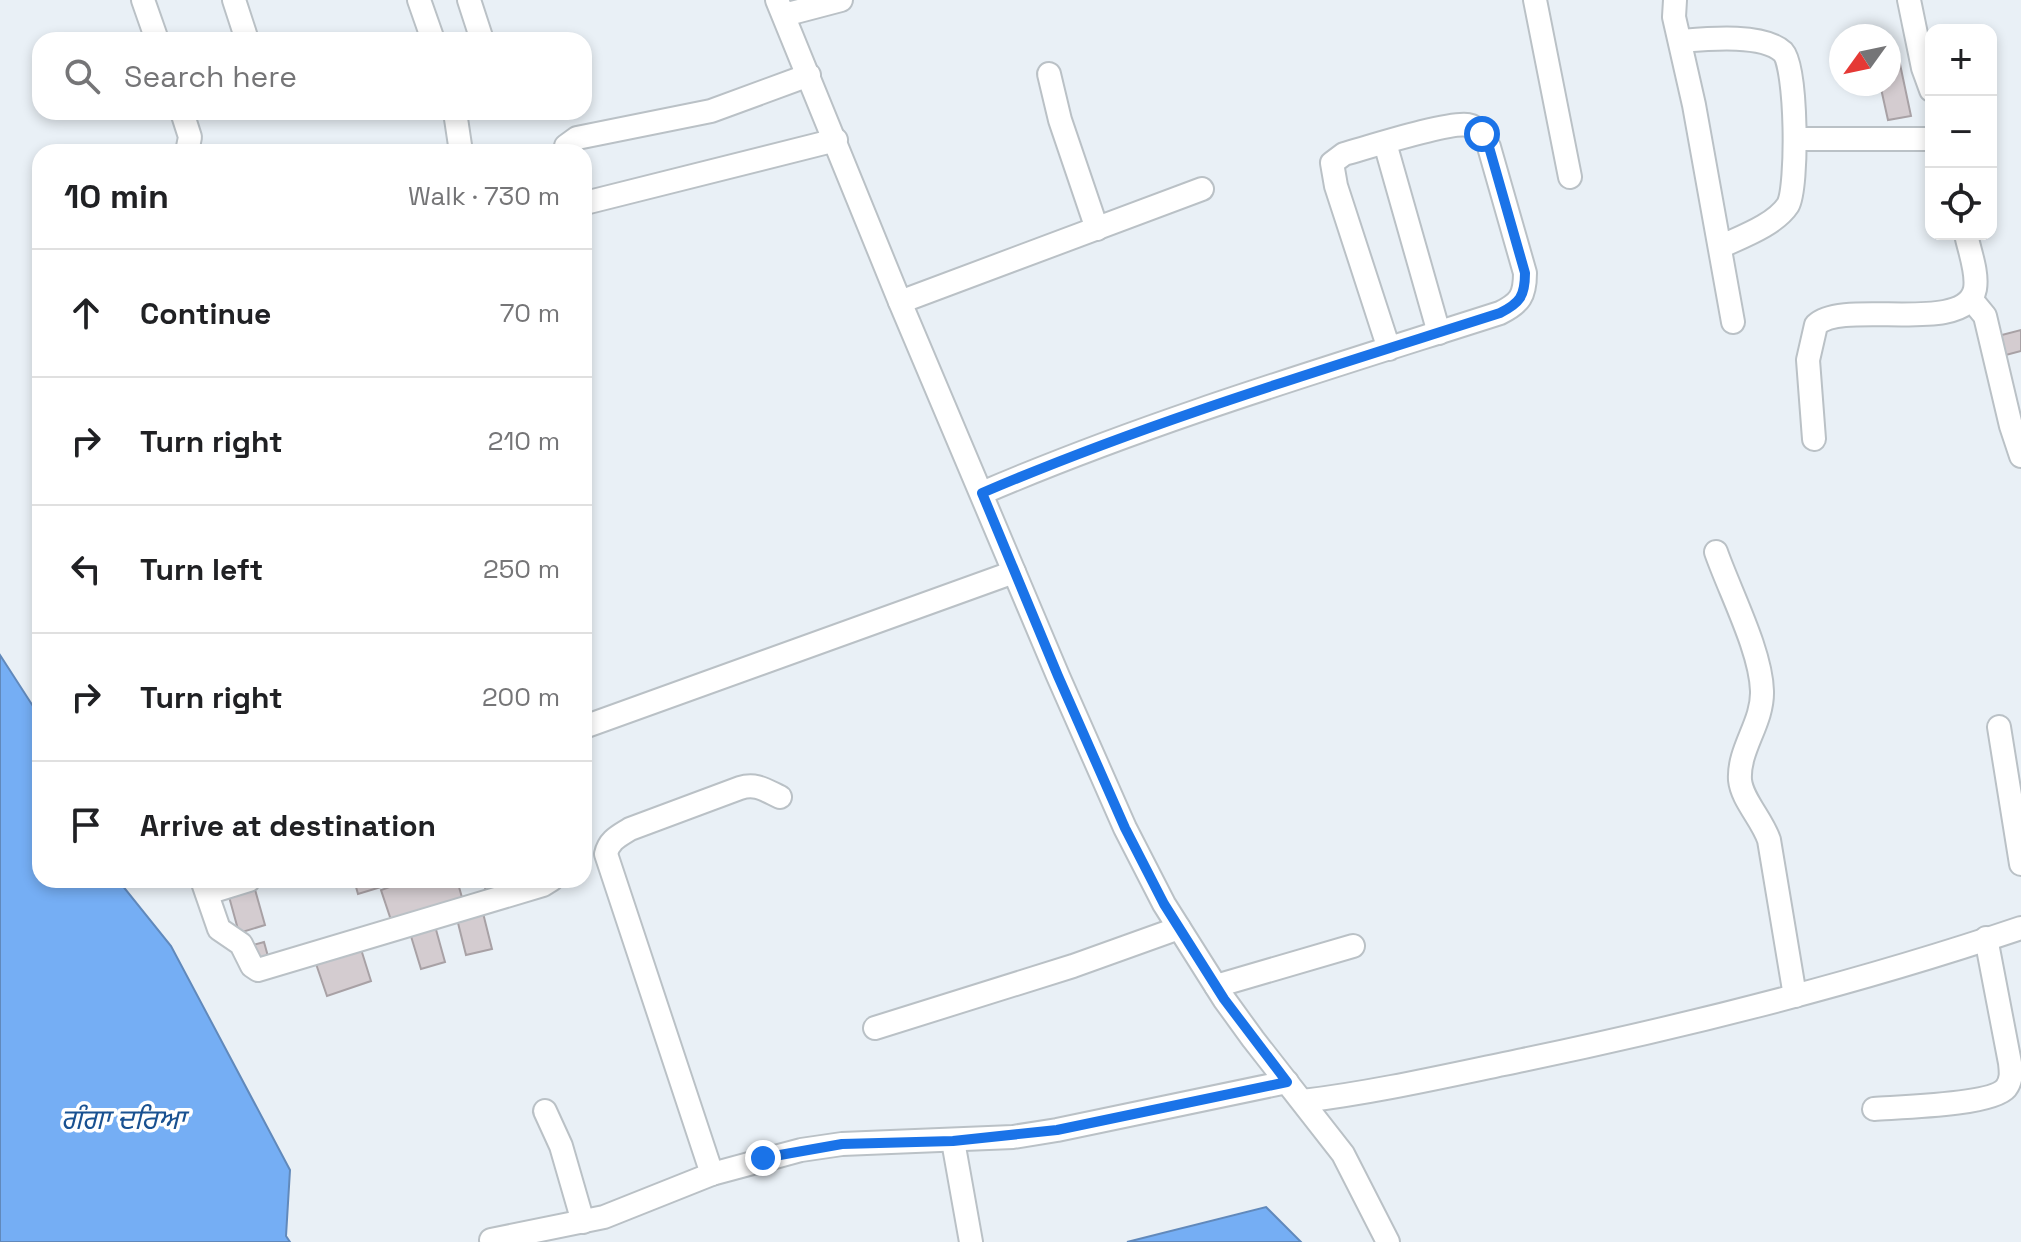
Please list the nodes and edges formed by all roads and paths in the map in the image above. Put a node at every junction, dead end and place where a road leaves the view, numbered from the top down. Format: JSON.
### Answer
{"nodes":[{"id":1,"x":143,"y":0,"type":"edge"},
{"id":2,"x":234,"y":0,"type":"edge"},
{"id":3,"x":419,"y":0,"type":"edge"},
{"id":4,"x":469,"y":0,"type":"edge"},
{"id":5,"x":841,"y":0,"type":"edge"},
{"id":6,"x":1535,"y":0,"type":"edge"},
{"id":7,"x":1675,"y":0,"type":"edge"},
{"id":8,"x":1909,"y":0,"type":"edge"},
{"id":9,"x":780,"y":7,"type":"edge"},
{"id":10,"x":154,"y":32,"type":"edge"},
{"id":11,"x":244,"y":32,"type":"edge"},
{"id":12,"x":430,"y":32,"type":"edge"},
{"id":13,"x":479,"y":32,"type":"edge"},
{"id":14,"x":1680,"y":41,"type":"junction"},
{"id":15,"x":1049,"y":74,"type":"dead end"},
{"id":16,"x":1925,"y":74,"type":"edge"},
{"id":17,"x":809,"y":75,"type":"junction"},
{"id":18,"x":185,"y":120,"type":"edge"},
{"id":19,"x":456,"y":120,"type":"edge"},
{"id":20,"x":1795,"y":139,"type":"junction"},
{"id":21,"x":1925,"y":139,"type":"edge"},
{"id":22,"x":836,"y":140,"type":"junction"},
{"id":23,"x":1385,"y":143,"type":"junction"},
{"id":24,"x":189,"y":144,"type":"edge"},
{"id":25,"x":460,"y":144,"type":"edge"},
{"id":26,"x":569,"y":144,"type":"edge"},
{"id":27,"x":1570,"y":177,"type":"dead end"},
{"id":28,"x":1202,"y":189,"type":"dead end"},
{"id":29,"x":592,"y":201,"type":"edge"},
{"id":30,"x":1097,"y":229,"type":"junction"},
{"id":31,"x":1967,"y":240,"type":"edge"},
{"id":32,"x":1720,"y":247,"type":"junction"},
{"id":33,"x":1971,"y":299,"type":"junction"},
{"id":34,"x":900,"y":302,"type":"junction"},
{"id":35,"x":1733,"y":322,"type":"dead end"},
{"id":36,"x":1439,"y":333,"type":"junction"},
{"id":37,"x":1389,"y":349,"type":"junction"},
{"id":38,"x":1814,"y":439,"type":"dead end"},
{"id":39,"x":2021,"y":456,"type":"edge"},
{"id":40,"x":982,"y":493,"type":"junction"},
{"id":41,"x":1716,"y":552,"type":"dead end"},
{"id":42,"x":1014,"y":572,"type":"junction"},
{"id":43,"x":592,"y":724,"type":"edge"},
{"id":44,"x":1999,"y":727,"type":"dead end"},
{"id":45,"x":780,"y":797,"type":"dead end"},
{"id":46,"x":2021,"y":864,"type":"edge"},
{"id":47,"x":205,"y":888,"type":"edge"},
{"id":48,"x":533,"y":888,"type":"edge"},
{"id":49,"x":1179,"y":928,"type":"junction"},
{"id":50,"x":2021,"y":928,"type":"edge"},
{"id":51,"x":1986,"y":938,"type":"junction"},
{"id":52,"x":1353,"y":946,"type":"dead end"},
{"id":53,"x":1216,"y":986,"type":"junction"},
{"id":54,"x":1795,"y":996,"type":"junction"},
{"id":55,"x":875,"y":1028,"type":"dead end"},
{"id":56,"x":1287,"y":1082,"type":"junction"},
{"id":57,"x":1303,"y":1101,"type":"junction"},
{"id":58,"x":1874,"y":1109,"type":"dead end"},
{"id":59,"x":545,"y":1111,"type":"dead end"},
{"id":60,"x":953,"y":1141,"type":"junction"},
{"id":61,"x":712,"y":1174,"type":"junction"},
{"id":62,"x":583,"y":1222,"type":"junction"},
{"id":63,"x":491,"y":1240,"type":"dead end"},
{"id":64,"x":971,"y":1242,"type":"edge"},
{"id":65,"x":1388,"y":1242,"type":"edge"}],
"edges":[{"from":1,"to":10,"type":"street"},
{"from":2,"to":11,"type":"street"},
{"from":3,"to":12,"type":"street"},
{"from":4,"to":13,"type":"street"},
{"from":5,"to":9,"type":"street"},
{"from":6,"to":27,"type":"street"},
{"from":7,"to":14,"type":"street"},
{"from":8,"to":16,"type":"street"},
{"from":9,"to":17,"type":"street"},
{"from":14,"to":20,"type":"street"},
{"from":14,"to":32,"type":"street"},
{"from":15,"to":30,"type":"street"},
{"from":17,"to":22,"type":"street"},
{"from":17,"to":26,"type":"street"},
{"from":18,"to":24,"type":"street"},
{"from":19,"to":25,"type":"street"},
{"from":20,"to":21,"type":"street"},
{"from":20,"to":32,"type":"street"},
{"from":22,"to":29,"type":"street"},
{"from":22,"to":34,"type":"street"},
{"from":23,"to":36,"type":"street"},
{"from":23,"to":36,"type":"street"},
{"from":23,"to":37,"type":"street"},
{"from":28,"to":30,"type":"street"},
{"from":30,"to":34,"type":"street"},
{"from":31,"to":33,"type":"street"},
{"from":32,"to":35,"type":"street"},
{"from":33,"to":38,"type":"street"},
{"from":33,"to":39,"type":"street"},
{"from":34,"to":40,"type":"street"},
{"from":36,"to":37,"type":"street"},
{"from":37,"to":40,"type":"street"},
{"from":40,"to":42,"type":"street"},
{"from":41,"to":54,"type":"street"},
{"from":42,"to":43,"type":"street"},
{"from":42,"to":49,"type":"street"},
{"from":44,"to":46,"type":"street"},
{"from":45,"to":61,"type":"street"},
{"from":47,"to":48,"type":"street"},
{"from":49,"to":53,"type":"street"},
{"from":49,"to":55,"type":"street"},
{"from":50,"to":51,"type":"street"},
{"from":51,"to":54,"type":"street"},
{"from":51,"to":58,"type":"street"},
{"from":52,"to":53,"type":"street"},
{"from":53,"to":56,"type":"street"},
{"from":54,"to":57,"type":"street"},
{"from":56,"to":57,"type":"street"},
{"from":56,"to":60,"type":"street"},
{"from":57,"to":65,"type":"street"},
{"from":59,"to":62,"type":"street"},
{"from":60,"to":61,"type":"street"},
{"from":60,"to":64,"type":"street"},
{"from":61,"to":62,"type":"street"},
{"from":62,"to":63,"type":"street"}]}
